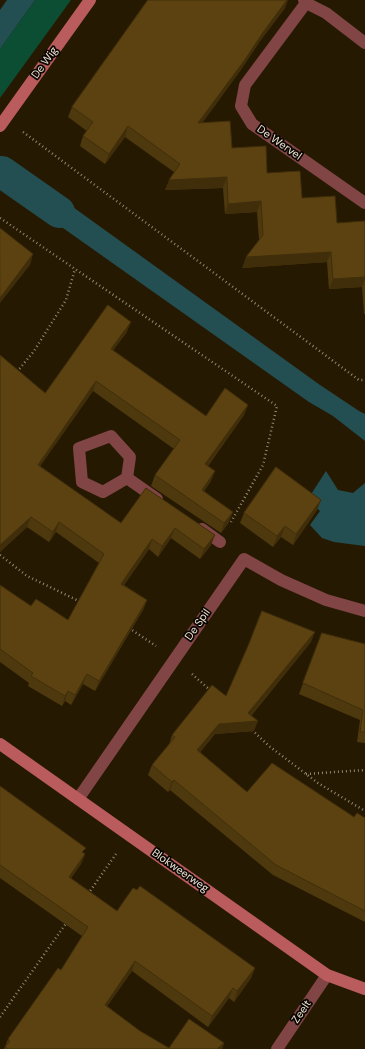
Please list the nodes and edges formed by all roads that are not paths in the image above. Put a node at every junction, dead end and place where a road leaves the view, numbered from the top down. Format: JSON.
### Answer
{"nodes":[{"id":1,"x":90,"y":0,"type":"edge"},
{"id":2,"x":305,"y":2,"type":"edge"},
{"id":3,"x":365,"y":43,"type":"edge"},
{"id":4,"x":3,"y":122,"type":"edge"},
{"id":5,"x":365,"y":203,"type":"edge"},
{"id":6,"x":127,"y":478,"type":"junction"},
{"id":7,"x":164,"y":504,"type":"edge"},
{"id":8,"x":195,"y":525,"type":"edge"},
{"id":9,"x":220,"y":542,"type":"road end"},
{"id":10,"x":365,"y":611,"type":"edge"},
{"id":11,"x":0,"y":744,"type":"edge"},
{"id":12,"x":78,"y":799,"type":"junction"},
{"id":13,"x":327,"y":975,"type":"junction"},
{"id":14,"x":365,"y":988,"type":"edge"},
{"id":15,"x":277,"y":1049,"type":"edge"}],
"edges":[{"from":1,"to":4,"type":"street","name":"De Wig"},
{"from":2,"to":3,"type":"street","name":"De Wervel"},
{"from":2,"to":5,"type":"street","name":"De Wervel"},
{"from":6,"to":6,"type":"street"},
{"from":6,"to":7,"type":"street"},
{"from":8,"to":9,"type":"street"},
{"from":10,"to":12,"type":"street","name":"De Spil"},
{"from":11,"to":12,"type":"street","name":"Blokweerweg"},
{"from":12,"to":13,"type":"street","name":"Blokweerweg"},
{"from":13,"to":14,"type":"street","name":"Blokweerweg"},
{"from":13,"to":15,"type":"street","name":"Zeelt"}]}
